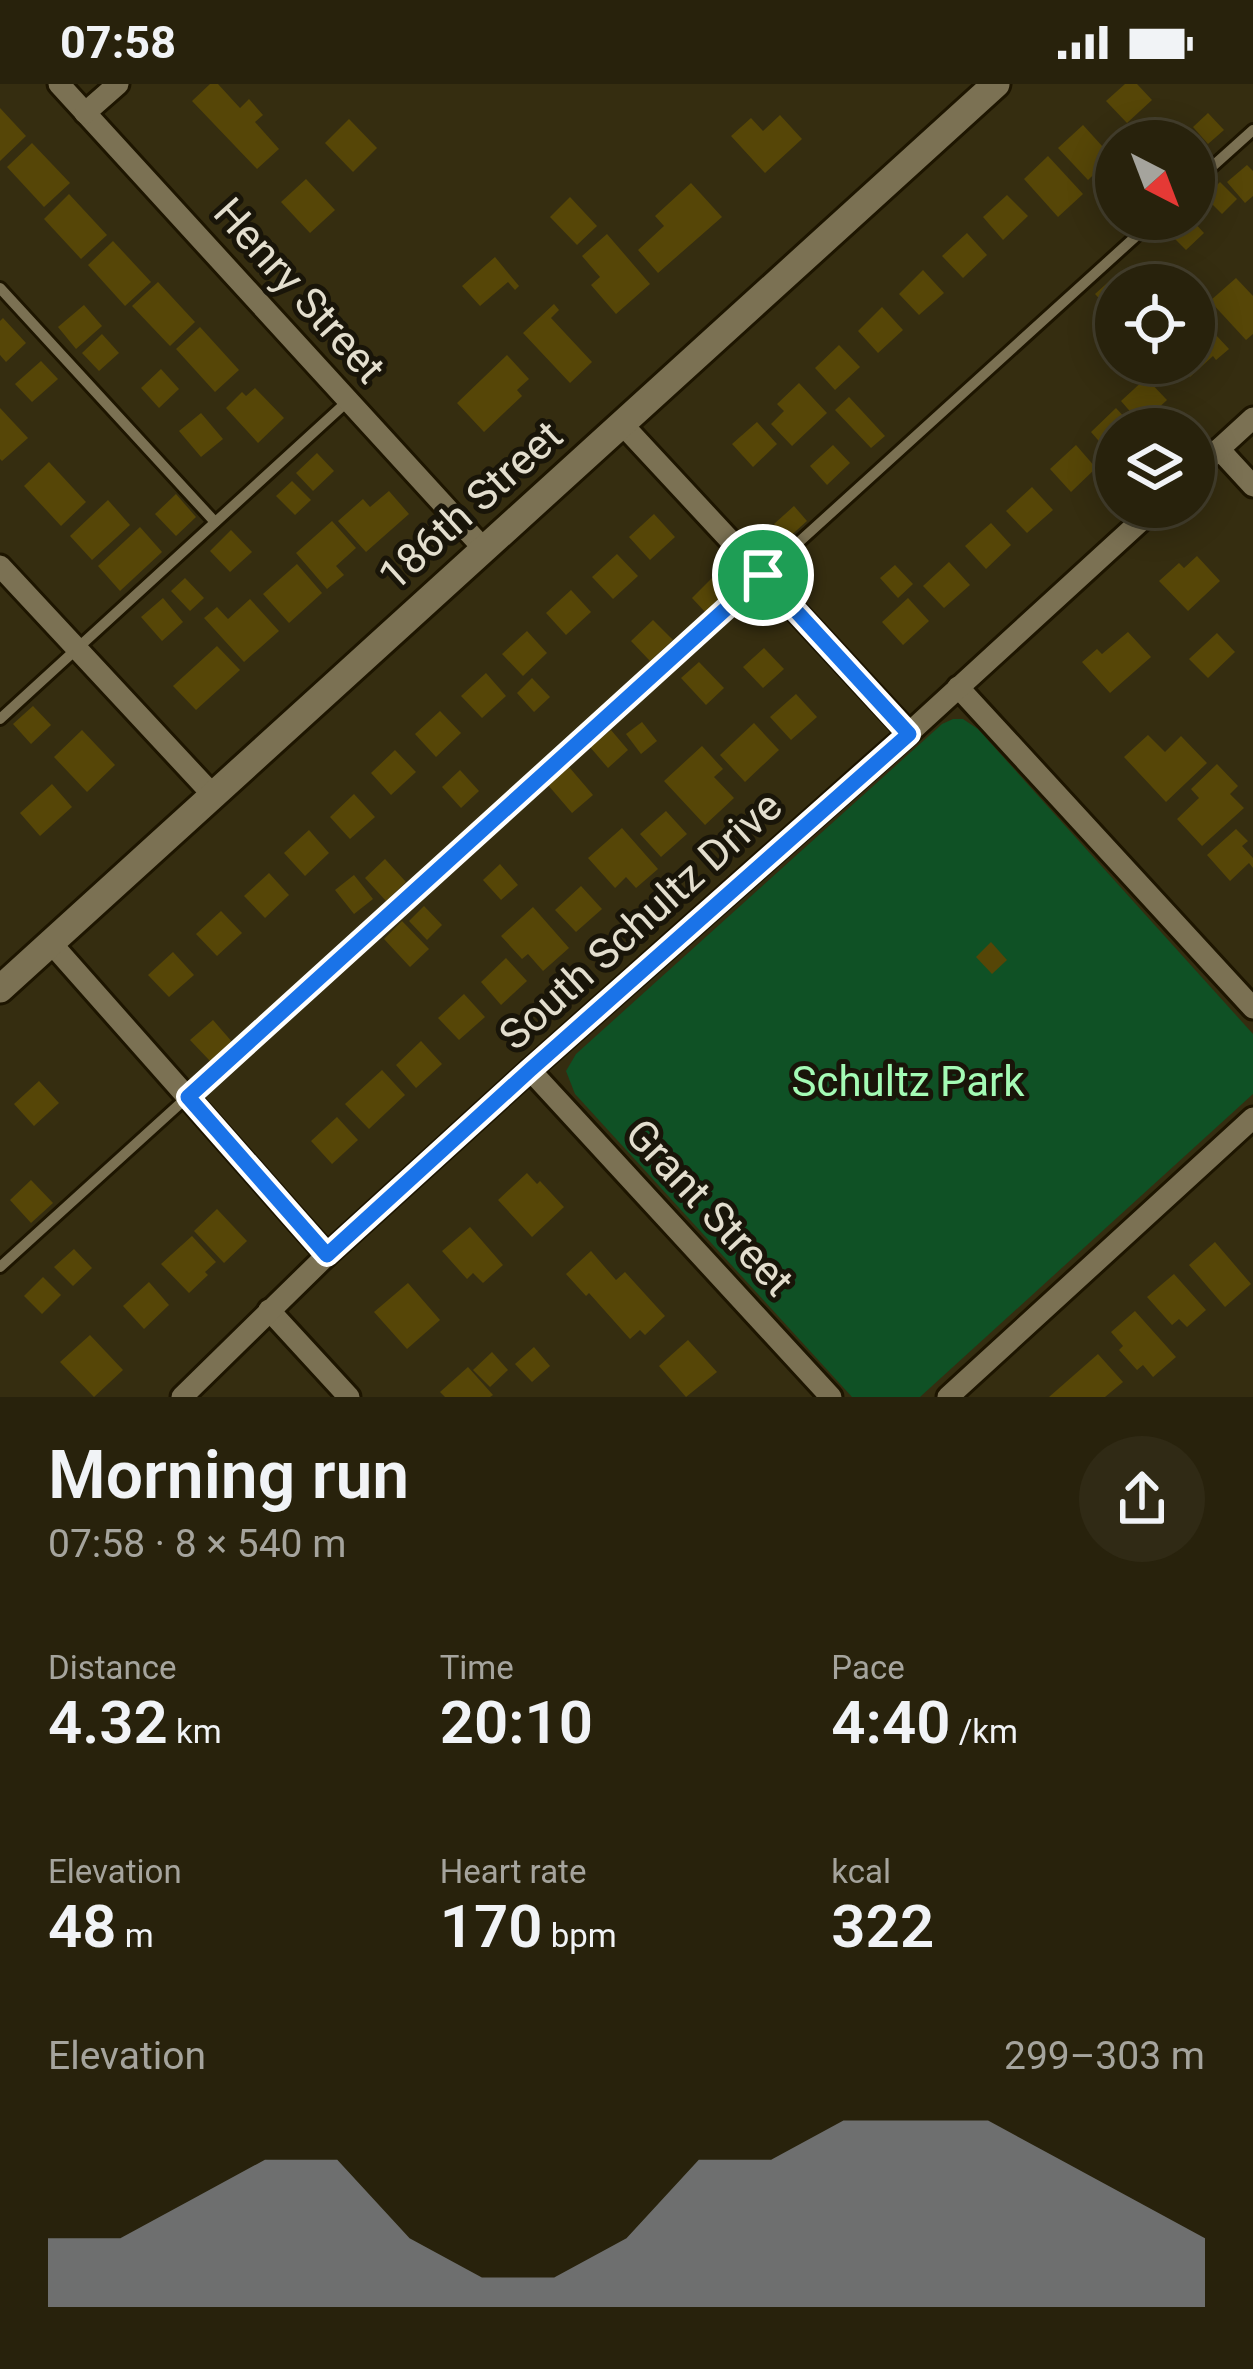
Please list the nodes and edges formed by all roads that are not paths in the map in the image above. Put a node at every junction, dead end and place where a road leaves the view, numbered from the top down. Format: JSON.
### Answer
{"nodes":[{"id":1,"x":59,"y":84,"type":"edge"},
{"id":2,"x":118,"y":84,"type":"edge"},
{"id":3,"x":996,"y":84,"type":"edge"},
{"id":4,"x":86,"y":113,"type":"junction"},
{"id":5,"x":1253,"y":130,"type":"edge"},
{"id":6,"x":1215,"y":165,"type":"edge"},
{"id":7,"x":1132,"y":240,"type":"edge"},
{"id":8,"x":0,"y":288,"type":"edge"},
{"id":9,"x":349,"y":400,"type":"junction"},
{"id":10,"x":1253,"y":418,"type":"edge"},
{"id":11,"x":622,"y":424,"type":"junction"},
{"id":12,"x":1219,"y":449,"type":"junction"},
{"id":13,"x":1215,"y":453,"type":"edge"},
{"id":14,"x":1253,"y":486,"type":"edge"},
{"id":15,"x":215,"y":522,"type":"junction"},
{"id":16,"x":1133,"y":528,"type":"edge"},
{"id":17,"x":484,"y":549,"type":"junction"},
{"id":18,"x":0,"y":566,"type":"edge"},
{"id":19,"x":763,"y":575,"type":"junction"},
{"id":20,"x":77,"y":648,"type":"junction"},
{"id":21,"x":958,"y":687,"type":"junction"},
{"id":22,"x":0,"y":718,"type":"edge"},
{"id":23,"x":909,"y":734,"type":"junction"},
{"id":24,"x":213,"y":795,"type":"junction"},
{"id":25,"x":51,"y":943,"type":"junction"},
{"id":26,"x":0,"y":989,"type":"edge"},
{"id":27,"x":1253,"y":1008,"type":"edge"},
{"id":28,"x":530,"y":1070,"type":"junction"},
{"id":29,"x":188,"y":1097,"type":"junction"},
{"id":30,"x":1252,"y":1121,"type":"edge"},
{"id":31,"x":327,"y":1255,"type":"junction"},
{"id":32,"x":0,"y":1267,"type":"edge"},
{"id":33,"x":269,"y":1310,"type":"junction"},
{"id":34,"x":182,"y":1397,"type":"edge"},
{"id":35,"x":349,"y":1397,"type":"edge"},
{"id":36,"x":831,"y":1397,"type":"edge"},
{"id":37,"x":948,"y":1397,"type":"edge"}],
"edges":[{"from":1,"to":4,"type":"street","name":"Henry Street"},
{"from":2,"to":4,"type":"street"},
{"from":3,"to":11,"type":"street","name":"186th Street"},
{"from":4,"to":9,"type":"street","name":"Henry Street"},
{"from":5,"to":6,"type":"lane"},
{"from":7,"to":19,"type":"lane"},
{"from":8,"to":15,"type":"lane"},
{"from":9,"to":15,"type":"lane"},
{"from":9,"to":17,"type":"street","name":"Henry Street"},
{"from":10,"to":12,"type":"street"},
{"from":11,"to":17,"type":"street","name":"186th Street"},
{"from":11,"to":19,"type":"street"},
{"from":12,"to":13,"type":"street"},
{"from":12,"to":14,"type":"street"},
{"from":15,"to":20,"type":"lane"},
{"from":16,"to":21,"type":"street","name":"South Schultz Drive"},
{"from":17,"to":24,"type":"street","name":"186th Street"},
{"from":18,"to":20,"type":"street"},
{"from":19,"to":23,"type":"street"},
{"from":19,"to":29,"type":"lane"},
{"from":20,"to":22,"type":"lane"},
{"from":20,"to":24,"type":"street"},
{"from":21,"to":23,"type":"street","name":"South Schultz Drive"},
{"from":21,"to":27,"type":"street"},
{"from":23,"to":28,"type":"street","name":"South Schultz Drive"},
{"from":24,"to":25,"type":"street","name":"186th Street"},
{"from":25,"to":26,"type":"street","name":"186th Street"},
{"from":25,"to":29,"type":"street"},
{"from":28,"to":31,"type":"street","name":"South Schultz Drive"},
{"from":28,"to":36,"type":"street","name":"Grant Street"},
{"from":29,"to":31,"type":"street"},
{"from":29,"to":32,"type":"lane"},
{"from":30,"to":37,"type":"street"},
{"from":31,"to":33,"type":"street","name":"South Schultz Drive"},
{"from":33,"to":34,"type":"street","name":"South Schultz Drive"},
{"from":33,"to":35,"type":"street"}]}
